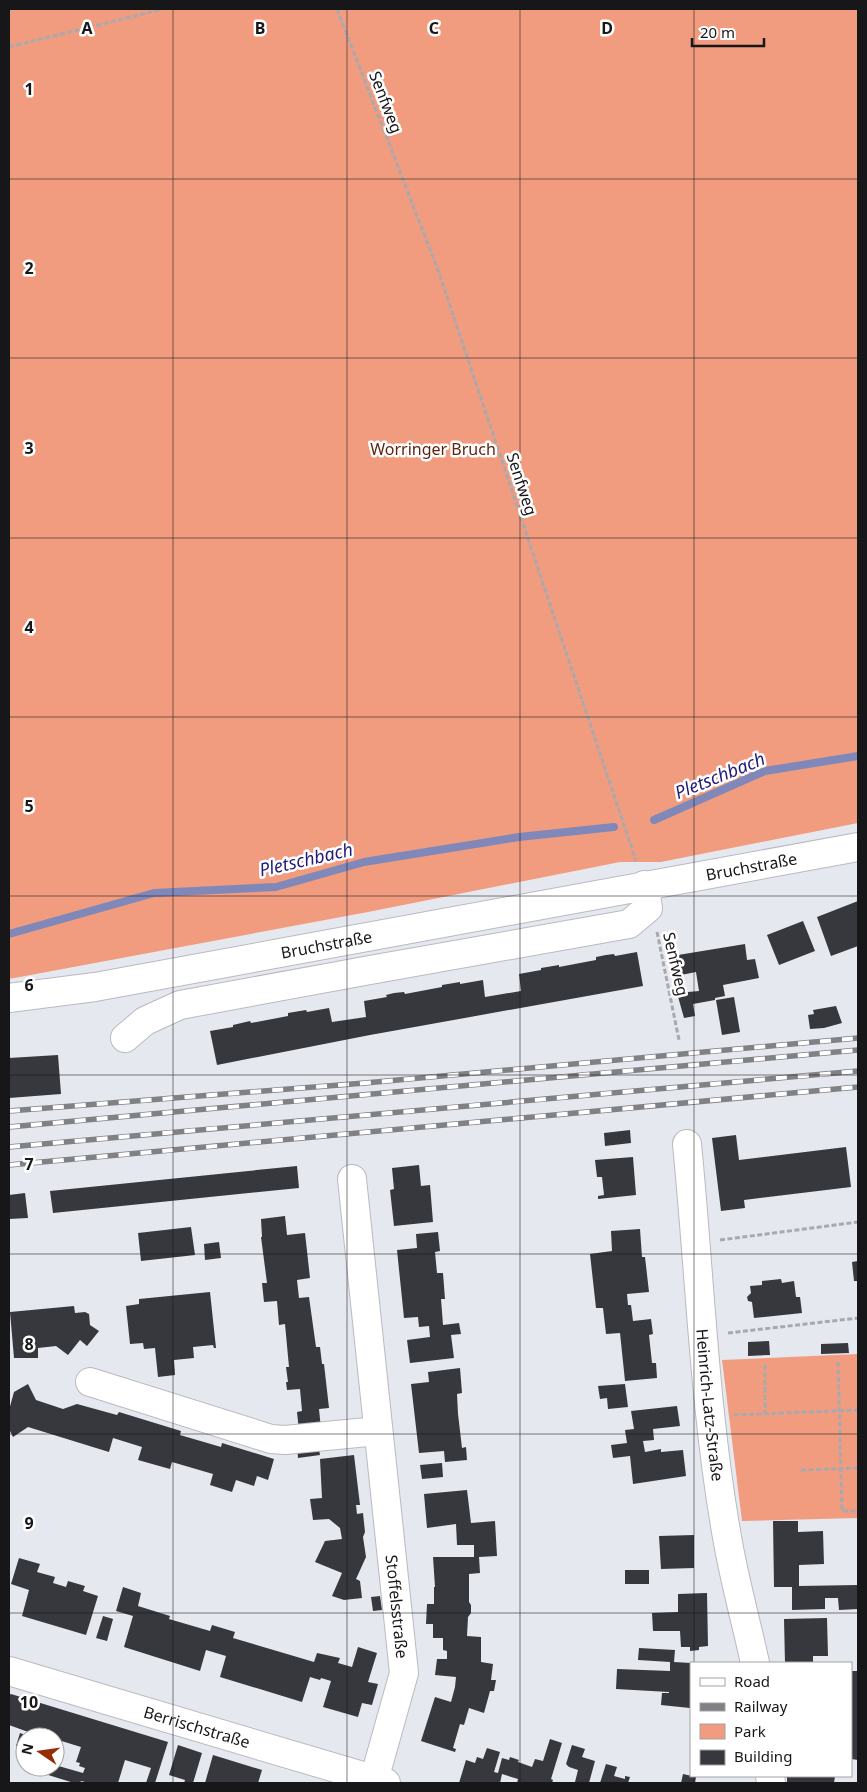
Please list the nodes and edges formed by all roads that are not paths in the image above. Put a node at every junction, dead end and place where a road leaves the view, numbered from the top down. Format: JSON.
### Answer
{"nodes":[{"id":1,"x":858,"y":847,"type":"edge"},
{"id":2,"x":646,"y":897,"type":"junction"},
{"id":3,"x":9,"y":998,"type":"edge"},
{"id":4,"x":125,"y":1038,"type":"dead end"},
{"id":5,"x":687,"y":1144,"type":"dead end"},
{"id":6,"x":352,"y":1179,"type":"dead end"},
{"id":7,"x":90,"y":1382,"type":"dead end"},
{"id":8,"x":378,"y":1431,"type":"junction"},
{"id":9,"x":755,"y":1662,"type":"edge"},
{"id":10,"x":9,"y":1671,"type":"edge"},
{"id":11,"x":380,"y":1782,"type":"edge"}],
"edges":[{"from":1,"to":2,"type":"street","name":"Bruchstraße"},
{"from":2,"to":3,"type":"street","name":"Bruchstraße"},
{"from":2,"to":4,"type":"street","name":"Bruchstraße"},
{"from":5,"to":9,"type":"street","name":"Heinrich-Latz-Straße"},
{"from":6,"to":8,"type":"street","name":"Stoffelsstraße"},
{"from":7,"to":8,"type":"street"},
{"from":8,"to":11,"type":"street","name":"Stoffelsstraße"},
{"from":10,"to":11,"type":"street","name":"Berrischstraße"}]}
